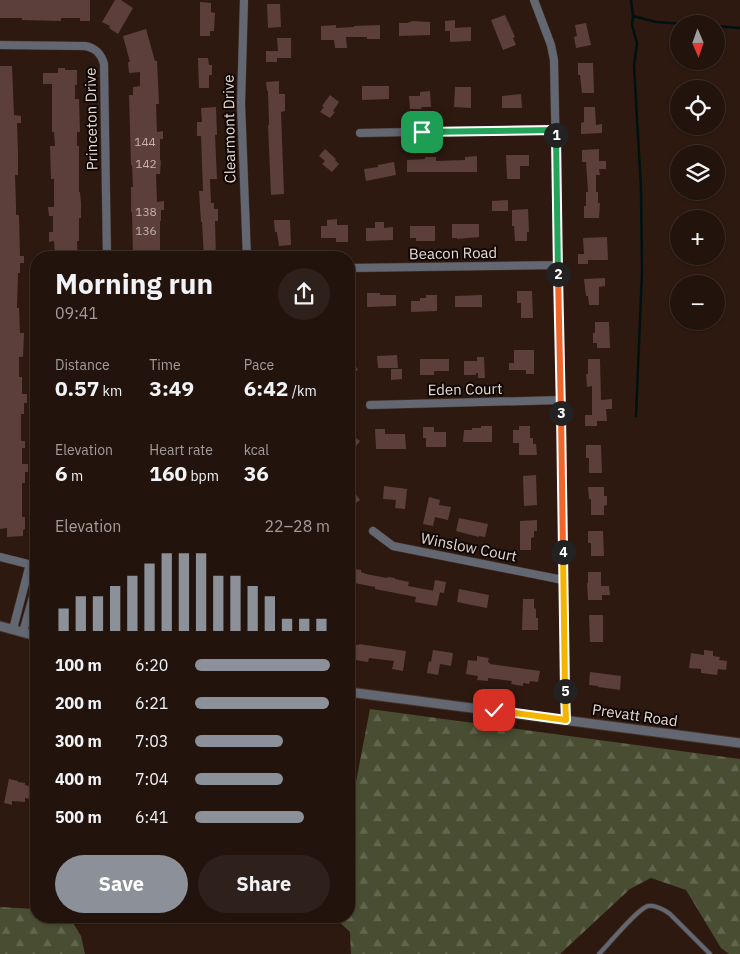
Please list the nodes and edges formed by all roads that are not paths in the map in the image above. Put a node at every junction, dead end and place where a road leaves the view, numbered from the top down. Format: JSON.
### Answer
{"nodes":[{"id":1,"x":244,"y":0,"type":"edge"},
{"id":2,"x":534,"y":0,"type":"edge"},
{"id":3,"x":0,"y":45,"type":"edge"},
{"id":4,"x":556,"y":130,"type":"junction"},
{"id":5,"x":360,"y":133,"type":"dead end"},
{"id":6,"x":107,"y":251,"type":"edge"},
{"id":7,"x":247,"y":251,"type":"edge"},
{"id":8,"x":558,"y":265,"type":"junction"},
{"id":9,"x":355,"y":268,"type":"edge"},
{"id":10,"x":561,"y":400,"type":"junction"},
{"id":11,"x":370,"y":405,"type":"dead end"},
{"id":12,"x":373,"y":531,"type":"dead end"},
{"id":13,"x":0,"y":556,"type":"edge"},
{"id":14,"x":30,"y":564,"type":"edge"},
{"id":15,"x":30,"y":575,"type":"edge"},
{"id":16,"x":563,"y":580,"type":"junction"},
{"id":17,"x":30,"y":609,"type":"edge"},
{"id":18,"x":0,"y":626,"type":"edge"},
{"id":19,"x":13,"y":630,"type":"junction"},
{"id":20,"x":24,"y":632,"type":"junction"},
{"id":21,"x":30,"y":634,"type":"edge"},
{"id":22,"x":355,"y":693,"type":"edge"},
{"id":23,"x":566,"y":720,"type":"junction"},
{"id":24,"x":740,"y":743,"type":"edge"},
{"id":25,"x":599,"y":954,"type":"edge"},
{"id":26,"x":710,"y":954,"type":"edge"}],
"edges":[{"from":1,"to":7,"type":"street","name":"Clearmont Drive"},
{"from":2,"to":4,"type":"street"},
{"from":3,"to":6,"type":"street","name":"Princeton Drive"},
{"from":4,"to":5,"type":"street"},
{"from":4,"to":8,"type":"street"},
{"from":8,"to":9,"type":"street","name":"Beacon Road"},
{"from":8,"to":10,"type":"street"},
{"from":10,"to":11,"type":"street","name":"Eden Court"},
{"from":10,"to":16,"type":"street"},
{"from":12,"to":16,"type":"street","name":"Winslow Court"},
{"from":13,"to":14,"type":"street"},
{"from":15,"to":19,"type":"street"},
{"from":16,"to":23,"type":"street"},
{"from":17,"to":20,"type":"street"},
{"from":18,"to":19,"type":"street"},
{"from":19,"to":20,"type":"street"},
{"from":20,"to":21,"type":"street"},
{"from":22,"to":23,"type":"street","name":"Prevatt Road"},
{"from":23,"to":24,"type":"street","name":"Prevatt Road"},
{"from":25,"to":26,"type":"lane"}]}
